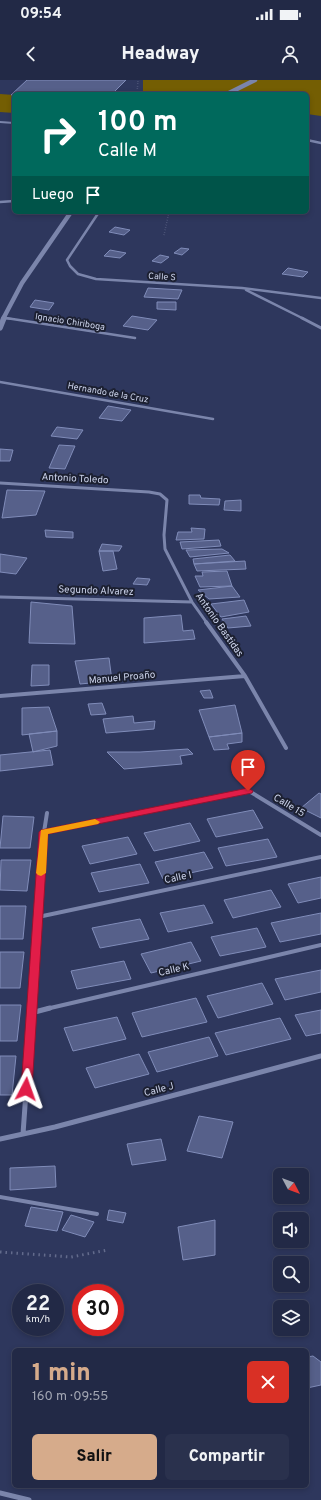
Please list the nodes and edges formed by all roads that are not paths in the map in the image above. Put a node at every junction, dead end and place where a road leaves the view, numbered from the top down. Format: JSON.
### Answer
{"nodes":[{"id":1,"x":255,"y":80,"type":"edge"},
{"id":2,"x":231,"y":92,"type":"edge"},
{"id":3,"x":0,"y":122,"type":"edge"},
{"id":4,"x":12,"y":124,"type":"edge"},
{"id":5,"x":309,"y":140,"type":"edge"},
{"id":6,"x":321,"y":143,"type":"edge"},
{"id":7,"x":12,"y":200,"type":"edge"},
{"id":8,"x":0,"y":202,"type":"edge"},
{"id":9,"x":70,"y":214,"type":"edge"},
{"id":10,"x":98,"y":214,"type":"edge"},
{"id":11,"x":242,"y":288,"type":"junction"},
{"id":12,"x":321,"y":298,"type":"edge"},
{"id":13,"x":3,"y":318,"type":"junction"},
{"id":14,"x":0,"y":328,"type":"edge"},
{"id":15,"x":321,"y":328,"type":"edge"},
{"id":16,"x":135,"y":338,"type":"dead end"},
{"id":17,"x":0,"y":382,"type":"edge"},
{"id":18,"x":213,"y":419,"type":"dead end"},
{"id":19,"x":0,"y":483,"type":"edge"},
{"id":20,"x":149,"y":492,"type":"joint"},
{"id":21,"x":0,"y":597,"type":"edge"},
{"id":22,"x":192,"y":602,"type":"junction"},
{"id":23,"x":245,"y":676,"type":"junction"},
{"id":24,"x":0,"y":696,"type":"edge"},
{"id":25,"x":286,"y":748,"type":"dead end"},
{"id":26,"x":47,"y":813,"type":"dead end"},
{"id":27,"x":44,"y":832,"type":"junction"},
{"id":28,"x":321,"y":835,"type":"edge"},
{"id":29,"x":321,"y":857,"type":"edge"},
{"id":30,"x":38,"y":917,"type":"junction"},
{"id":31,"x":321,"y":945,"type":"edge"},
{"id":32,"x":31,"y":1013,"type":"junction"},
{"id":33,"x":321,"y":1056,"type":"edge"},
{"id":34,"x":23,"y":1134,"type":"junction"},
{"id":35,"x":0,"y":1140,"type":"edge"},
{"id":36,"x":0,"y":1197,"type":"edge"},
{"id":37,"x":97,"y":1214,"type":"dead end"},
{"id":38,"x":0,"y":1493,"type":"edge"},
{"id":39,"x":29,"y":1500,"type":"edge"}],
"edges":[{"from":1,"to":2,"type":"street"},
{"from":3,"to":4,"type":"lane"},
{"from":5,"to":6,"type":"street"},
{"from":7,"to":8,"type":"street"},
{"from":9,"to":13,"type":"street"},
{"from":10,"to":11,"type":"street","name":"Calle S"},
{"from":11,"to":12,"type":"street","name":"Calle S"},
{"from":11,"to":15,"type":"street"},
{"from":13,"to":14,"type":"street"},
{"from":13,"to":16,"type":"lane","name":"Ignacio Chiriboga"},
{"from":17,"to":18,"type":"lane","name":"Hernando de la Cruz"},
{"from":19,"to":20,"type":"street","name":"Antonio Toledo"},
{"from":20,"to":22,"type":"street","name":"Antonio Bastidas"},
{"from":21,"to":22,"type":"street","name":"Segundo Alvarez"},
{"from":22,"to":23,"type":"street","name":"Antonio Bastidas"},
{"from":23,"to":24,"type":"street","name":"Manuel Proaño"},
{"from":23,"to":25,"type":"street","name":"Antonio Bastidas"},
{"from":26,"to":27,"type":"street"},
{"from":27,"to":28,"type":"street","name":"Calle 15"},
{"from":27,"to":30,"type":"street"},
{"from":29,"to":30,"type":"street","name":"Calle I"},
{"from":30,"to":32,"type":"street"},
{"from":31,"to":32,"type":"street","name":"Calle K"},
{"from":32,"to":34,"type":"street"},
{"from":33,"to":34,"type":"street","name":"Calle J"},
{"from":34,"to":35,"type":"street","name":"Calle J"},
{"from":36,"to":37,"type":"lane"},
{"from":38,"to":39,"type":"street"}]}
